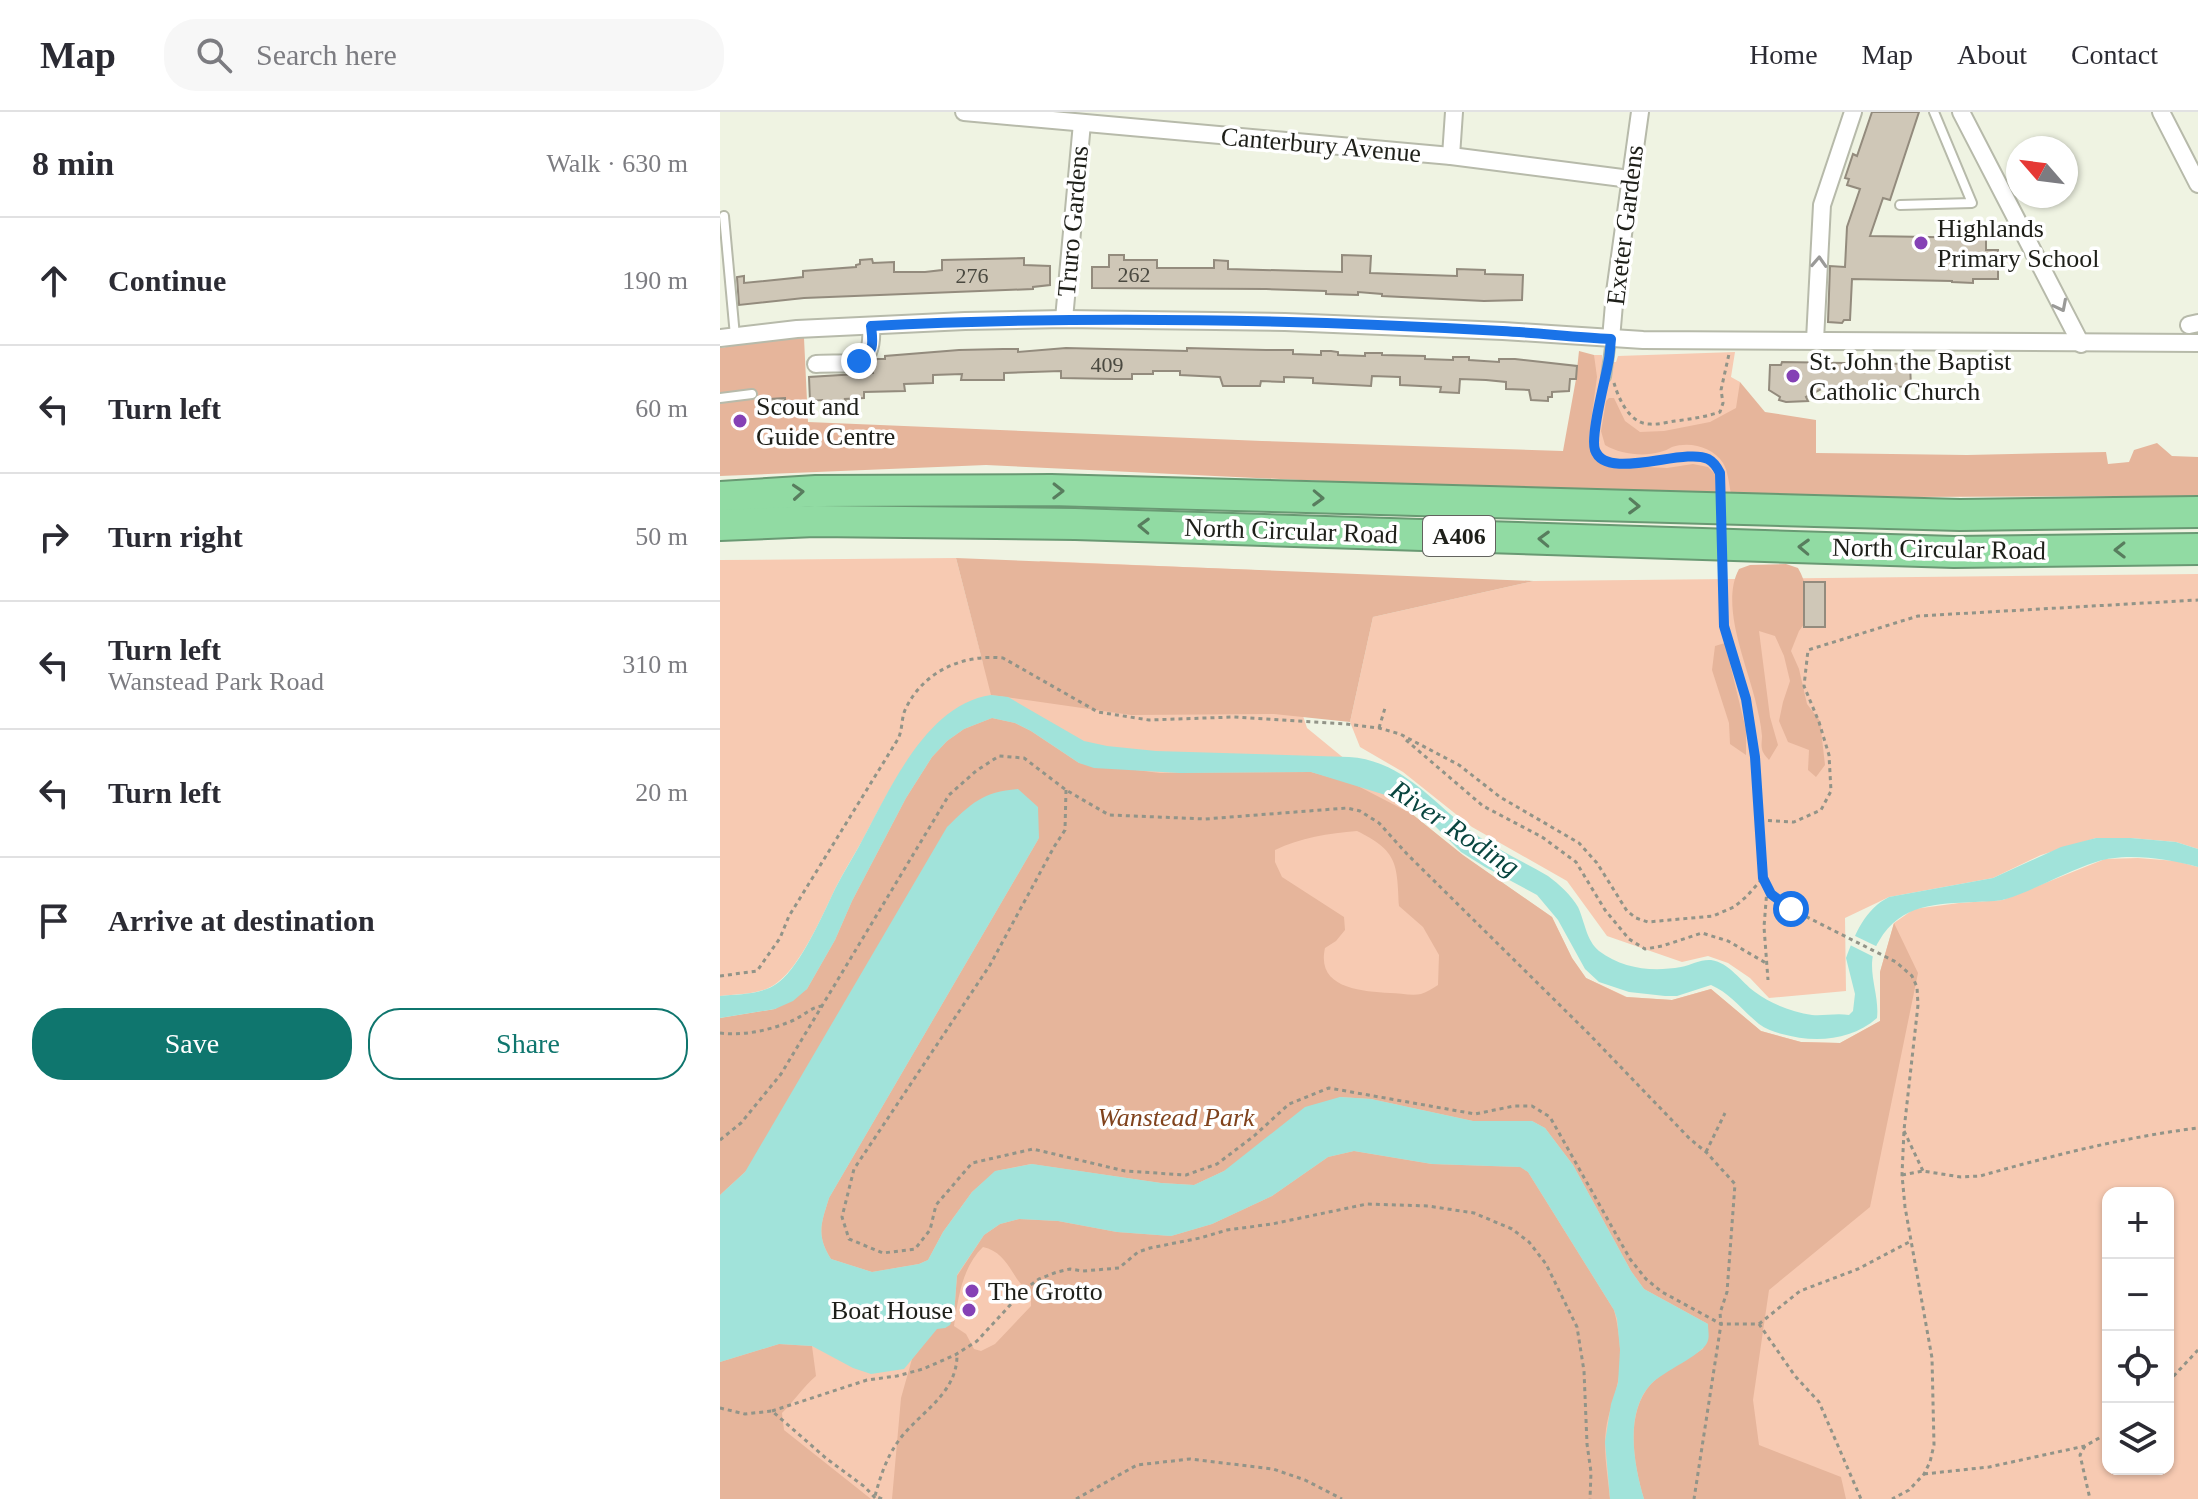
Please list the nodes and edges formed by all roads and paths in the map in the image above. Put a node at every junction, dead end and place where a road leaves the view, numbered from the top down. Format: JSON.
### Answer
{"nodes":[{"id":1,"x":964,"y":112,"type":"edge"},
{"id":2,"x":1454,"y":112,"type":"edge"},
{"id":3,"x":1640,"y":112,"type":"edge"},
{"id":4,"x":1853,"y":112,"type":"edge"},
{"id":5,"x":1934,"y":112,"type":"edge"},
{"id":6,"x":1961,"y":112,"type":"edge"},
{"id":7,"x":2161,"y":112,"type":"edge"},
{"id":8,"x":1088,"y":120,"type":"edge"},
{"id":9,"x":1451,"y":156,"type":"junction"},
{"id":10,"x":1630,"y":179,"type":"junction"},
{"id":11,"x":2198,"y":184,"type":"edge"},
{"id":12,"x":1900,"y":205,"type":"dead end"},
{"id":13,"x":724,"y":216,"type":"dead end"},
{"id":14,"x":1064,"y":319,"type":"junction"},
{"id":15,"x":871,"y":326,"type":"junction"},
{"id":16,"x":727,"y":337,"type":"edge"},
{"id":17,"x":1611,"y":339,"type":"junction"},
{"id":18,"x":1731,"y":340,"type":"junction"},
{"id":19,"x":1815,"y":340,"type":"junction"},
{"id":20,"x":2198,"y":343,"type":"edge"},
{"id":21,"x":2081,"y":344,"type":"junction"},
{"id":22,"x":816,"y":364,"type":"dead end"},
{"id":23,"x":1606,"y":377,"type":"joint"},
{"id":24,"x":752,"y":394,"type":"dead end"},
{"id":25,"x":1618,"y":396,"type":"dead end"},
{"id":26,"x":720,"y":398,"type":"edge"},
{"id":27,"x":720,"y":497,"type":"edge"},
{"id":28,"x":2198,"y":512,"type":"edge"},
{"id":29,"x":720,"y":525,"type":"edge"},
{"id":30,"x":2198,"y":549,"type":"edge"},
{"id":31,"x":2198,"y":600,"type":"edge"},
{"id":32,"x":1385,"y":708,"type":"dead end"},
{"id":33,"x":1379,"y":728,"type":"junction"},
{"id":34,"x":1400,"y":734,"type":"junction"},
{"id":35,"x":1066,"y":790,"type":"junction"},
{"id":36,"x":1760,"y":820,"type":"junction"},
{"id":37,"x":1763,"y":878,"type":"junction"},
{"id":38,"x":1767,"y":889,"type":"junction"},
{"id":39,"x":1766,"y":963,"type":"junction"},
{"id":40,"x":720,"y":976,"type":"edge"},
{"id":41,"x":1768,"y":980,"type":"dead end"},
{"id":42,"x":822,"y":1006,"type":"junction"},
{"id":43,"x":720,"y":1033,"type":"edge"},
{"id":44,"x":1725,"y":1113,"type":"dead end"},
{"id":45,"x":2198,"y":1128,"type":"edge"},
{"id":46,"x":1904,"y":1130,"type":"junction"},
{"id":47,"x":720,"y":1140,"type":"edge"},
{"id":48,"x":1706,"y":1152,"type":"junction"},
{"id":49,"x":1923,"y":1171,"type":"junction"},
{"id":50,"x":1902,"y":1175,"type":"junction"},
{"id":51,"x":1911,"y":1241,"type":"junction"},
{"id":52,"x":1721,"y":1324,"type":"junction"},
{"id":53,"x":1759,"y":1324,"type":"junction"},
{"id":54,"x":2198,"y":1350,"type":"edge"},
{"id":55,"x":957,"y":1353,"type":"junction"},
{"id":56,"x":2174,"y":1376,"type":"edge"},
{"id":57,"x":720,"y":1408,"type":"edge"},
{"id":58,"x":772,"y":1411,"type":"junction"},
{"id":59,"x":2102,"y":1436,"type":"edge"},
{"id":60,"x":2085,"y":1446,"type":"junction"},
{"id":61,"x":1924,"y":1474,"type":"junction"},
{"id":62,"x":875,"y":1498,"type":"edge"},
{"id":63,"x":882,"y":1499,"type":"edge"},
{"id":64,"x":1076,"y":1499,"type":"edge"},
{"id":65,"x":1342,"y":1499,"type":"edge"},
{"id":66,"x":1590,"y":1499,"type":"edge"},
{"id":67,"x":1694,"y":1499,"type":"edge"},
{"id":68,"x":1861,"y":1499,"type":"edge"},
{"id":69,"x":1892,"y":1499,"type":"edge"},
{"id":70,"x":2090,"y":1499,"type":"edge"}],
"edges":[{"from":1,"to":8,"type":"street","name":"Canterbury Avenue"},
{"from":2,"to":9,"type":"street"},
{"from":3,"to":10,"type":"street","name":"Exeter Gardens"},
{"from":19,"to":4,"type":"street","one_way":true},
{"from":5,"to":12,"type":"lane"},
{"from":6,"to":21,"type":"street","one_way":true},
{"from":7,"to":11,"type":"street"},
{"from":8,"to":9,"type":"street","name":"Canterbury Avenue"},
{"from":8,"to":14,"type":"street","name":"Truro Gardens"},
{"from":9,"to":10,"type":"street","name":"Canterbury Avenue"},
{"from":10,"to":17,"type":"street","name":"Exeter Gardens"},
{"from":13,"to":16,"type":"lane"},
{"from":14,"to":15,"type":"street"},
{"from":14,"to":17,"type":"street"},
{"from":15,"to":16,"type":"street"},
{"from":15,"to":22,"type":"street"},
{"from":17,"to":18,"type":"street"},
{"from":17,"to":23,"type":"lane"},
{"from":18,"to":19,"type":"street"},
{"from":18,"to":25,"type":"path"},
{"from":19,"to":21,"type":"street"},
{"from":20,"to":21,"type":"street"},
{"from":23,"to":36,"type":"path","bridge":true},
{"from":24,"to":26,"type":"lane"},
{"from":27,"to":28,"type":"highway","name":"North Circular Road","number":"A406","one_way":true},
{"from":30,"to":29,"type":"highway","name":"North Circular Road","number":"A406","one_way":true},
{"from":31,"to":36,"type":"path"},
{"from":32,"to":33,"type":"path"},
{"from":33,"to":34,"type":"path"},
{"from":33,"to":40,"type":"path"},
{"from":34,"to":37,"type":"path"},
{"from":34,"to":39,"type":"path"},
{"from":35,"to":42,"type":"path"},
{"from":35,"to":48,"type":"path"},
{"from":35,"to":52,"type":"path"},
{"from":36,"to":37,"type":"path"},
{"from":37,"to":38,"type":"path"},
{"from":38,"to":39,"type":"path"},
{"from":38,"to":46,"type":"path"},
{"from":39,"to":41,"type":"path"},
{"from":42,"to":43,"type":"path"},
{"from":42,"to":47,"type":"path"},
{"from":44,"to":48,"type":"path"},
{"from":45,"to":49,"type":"path"},
{"from":46,"to":49,"type":"path"},
{"from":46,"to":50,"type":"path"},
{"from":48,"to":52,"type":"path"},
{"from":49,"to":50,"type":"path"},
{"from":50,"to":51,"type":"path"},
{"from":51,"to":53,"type":"path"},
{"from":51,"to":61,"type":"path"},
{"from":52,"to":53,"type":"path"},
{"from":52,"to":67,"type":"path"},
{"from":53,"to":68,"type":"path"},
{"from":54,"to":56,"type":"path"},
{"from":55,"to":58,"type":"path"},
{"from":55,"to":62,"type":"path"},
{"from":55,"to":66,"type":"path"},
{"from":57,"to":58,"type":"path"},
{"from":58,"to":62,"type":"path"},
{"from":59,"to":60,"type":"path"},
{"from":60,"to":61,"type":"path"},
{"from":60,"to":70,"type":"path"},
{"from":61,"to":69,"type":"path"},
{"from":62,"to":63,"type":"path"},
{"from":64,"to":65,"type":"path"}]}
